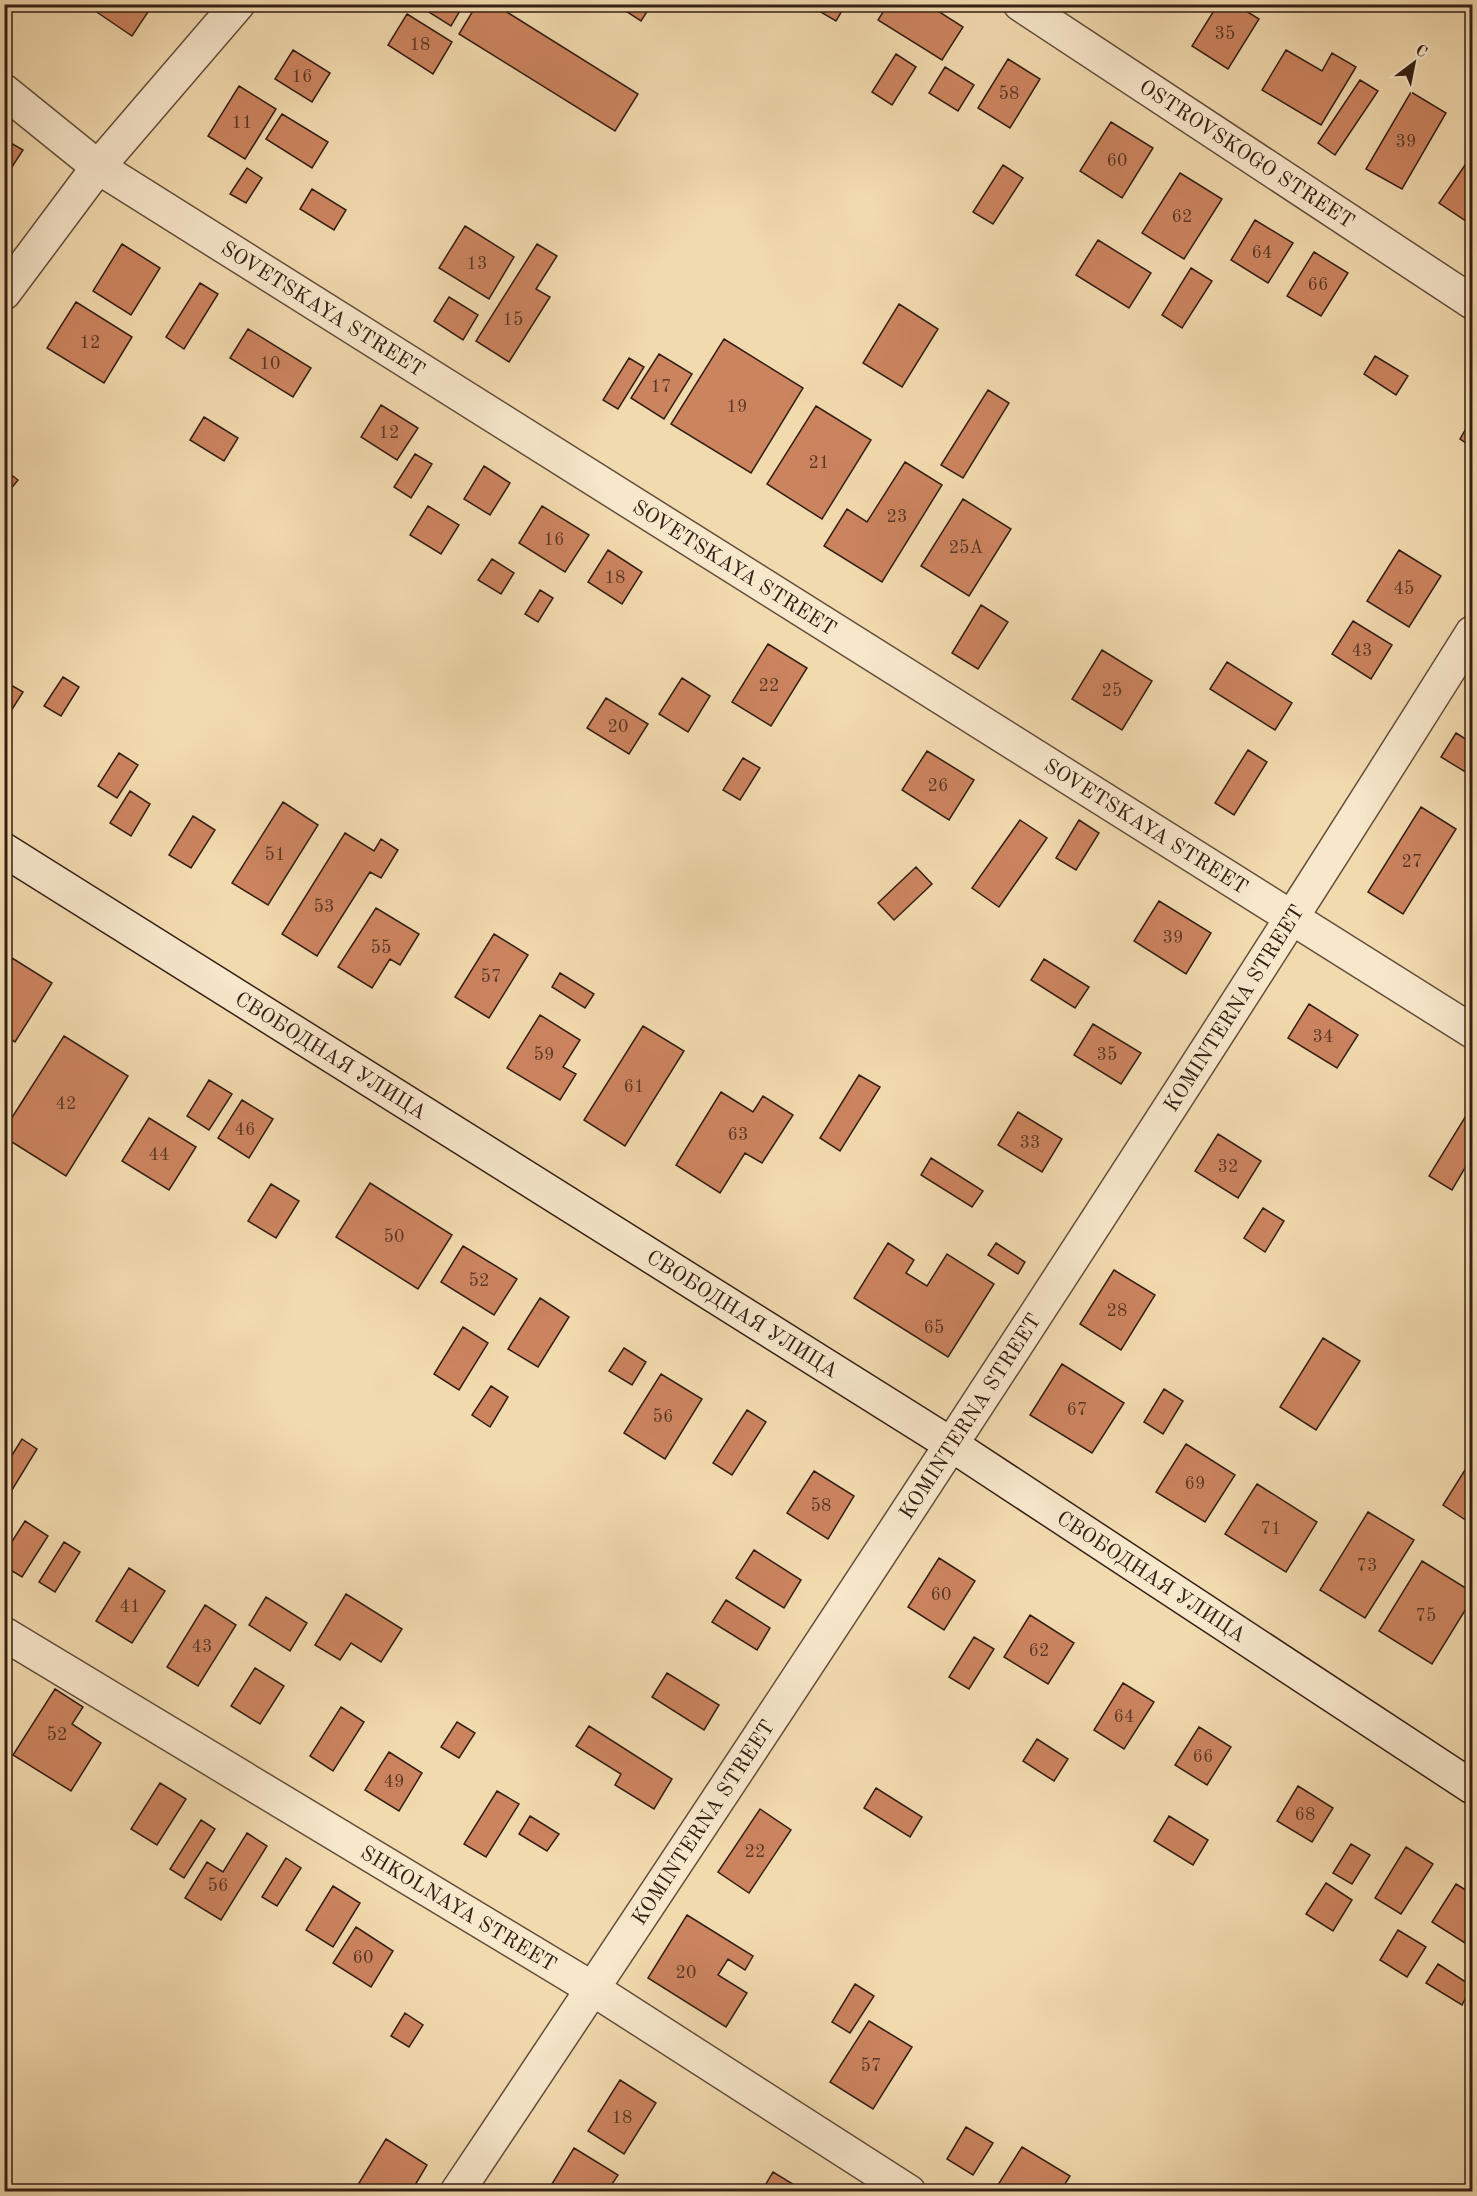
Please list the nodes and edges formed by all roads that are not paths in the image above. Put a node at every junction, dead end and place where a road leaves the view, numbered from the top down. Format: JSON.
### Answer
{"nodes":[{"id":1,"x":238,"y":4,"type":"edge"},
{"id":2,"x":1020,"y":4,"type":"edge"},
{"id":3,"x":4,"y":91,"type":"edge"},
{"id":4,"x":98,"y":167,"type":"junction"},
{"id":5,"x":4,"y":293,"type":"edge"},
{"id":6,"x":1473,"y":302,"type":"edge"},
{"id":7,"x":1473,"y":633,"type":"edge"},
{"id":8,"x":4,"y":850,"type":"edge"},
{"id":9,"x":1293,"y":918,"type":"junction"},
{"id":10,"x":1473,"y":1031,"type":"edge"},
{"id":11,"x":952,"y":1445,"type":"junction"},
{"id":12,"x":4,"y":1634,"type":"edge"},
{"id":13,"x":1473,"y":1787,"type":"edge"},
{"id":14,"x":593,"y":1989,"type":"junction"},
{"id":15,"x":457,"y":2192,"type":"edge"},
{"id":16,"x":909,"y":2192,"type":"edge"}],
"edges":[{"from":1,"to":4,"type":"street"},
{"from":2,"to":6,"type":"street","name":"OSTROVSKOGO STREET"},
{"from":3,"to":4,"type":"street","name":"SOVETSKAYA STREET"},
{"from":4,"to":5,"type":"street"},
{"from":4,"to":9,"type":"street","name":"SOVETSKAYA STREET"},
{"from":7,"to":9,"type":"street","name":"KOMINTERNA STREET"},
{"from":8,"to":11,"type":"street","name":"СВОБОДНАЯ УЛИЦА"},
{"from":9,"to":10,"type":"street","name":"SOVETSKAYA STREET"},
{"from":9,"to":11,"type":"street","name":"KOMINTERNA STREET"},
{"from":11,"to":13,"type":"street","name":"СВОБОДНАЯ УЛИЦА"},
{"from":11,"to":14,"type":"street","name":"KOMINTERNA STREET"},
{"from":12,"to":14,"type":"street","name":"SHKOLNAYA STREET"},
{"from":14,"to":15,"type":"street","name":"KOMINTERNA STREET"},
{"from":14,"to":16,"type":"street","name":"SHKOLNAYA STREET"}]}
